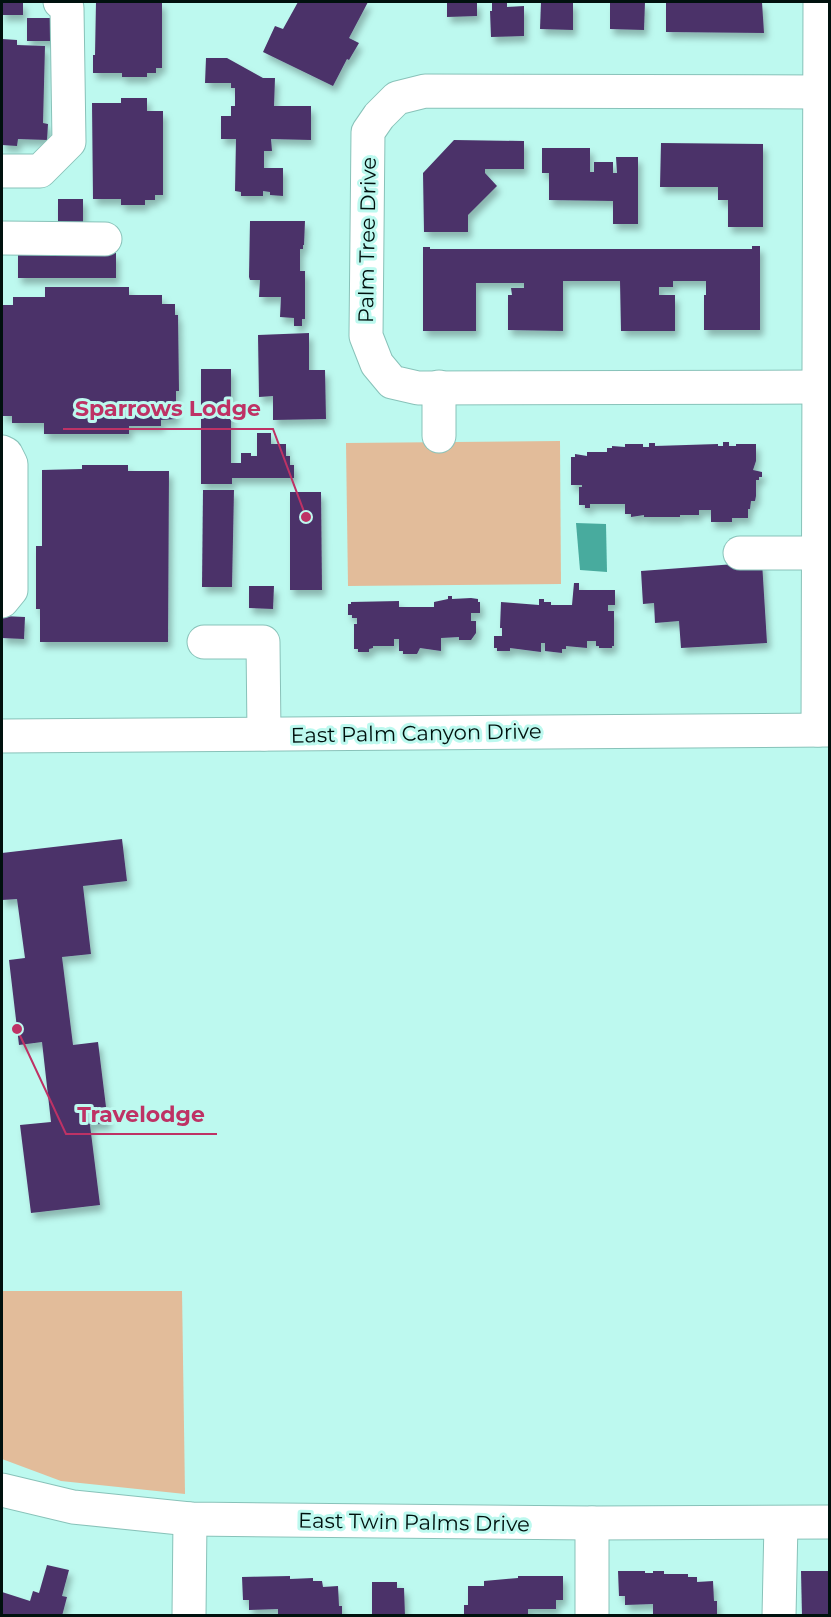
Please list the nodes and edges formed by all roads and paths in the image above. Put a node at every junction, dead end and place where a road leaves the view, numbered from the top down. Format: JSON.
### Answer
{"nodes":[{"id":1,"x":60,"y":2,"type":"edge"},
{"id":2,"x":820,"y":2,"type":"edge"},
{"id":3,"x":820,"y":92,"type":"junction"},
{"id":4,"x":2,"y":171,"type":"edge"},
{"id":5,"x":2,"y":238,"type":"edge"},
{"id":6,"x":105,"y":239,"type":"dead end"},
{"id":7,"x":439,"y":387,"type":"junction"},
{"id":8,"x":819,"y":387,"type":"junction"},
{"id":9,"x":439,"y":436,"type":"dead end"},
{"id":10,"x":2,"y":452,"type":"edge"},
{"id":11,"x":740,"y":554,"type":"dead end"},
{"id":12,"x":818,"y":554,"type":"junction"},
{"id":13,"x":2,"y":601,"type":"edge"},
{"id":14,"x":204,"y":642,"type":"dead end"},
{"id":15,"x":824,"y":730,"type":"edge"},
{"id":16,"x":264,"y":734,"type":"junction"},
{"id":17,"x":2,"y":736,"type":"edge"},
{"id":18,"x":2,"y":1490,"type":"edge"},
{"id":19,"x":190,"y":1520,"type":"junction"},
{"id":20,"x":830,"y":1522,"type":"edge"},
{"id":21,"x":592,"y":1523,"type":"junction"},
{"id":22,"x":780,"y":1523,"type":"junction"},
{"id":23,"x":189,"y":1616,"type":"edge"},
{"id":24,"x":592,"y":1616,"type":"edge"},
{"id":25,"x":779,"y":1616,"type":"edge"}],
"edges":[{"from":1,"to":4,"type":"street"},
{"from":2,"to":3,"type":"street"},
{"from":3,"to":7,"type":"street","name":"Palm Tree Drive"},
{"from":3,"to":8,"type":"street"},
{"from":5,"to":6,"type":"street"},
{"from":7,"to":8,"type":"street","name":"Palm Tree Drive"},
{"from":7,"to":9,"type":"street"},
{"from":8,"to":12,"type":"street"},
{"from":10,"to":13,"type":"street"},
{"from":11,"to":12,"type":"street"},
{"from":12,"to":15,"type":"street"},
{"from":14,"to":16,"type":"street"},
{"from":15,"to":16,"type":"street","name":"East Palm Canyon Drive"},
{"from":16,"to":17,"type":"street","name":"East Palm Canyon Drive"},
{"from":18,"to":19,"type":"street","name":"East Twin Palms Drive"},
{"from":19,"to":21,"type":"street","name":"East Twin Palms Drive"},
{"from":19,"to":23,"type":"street"},
{"from":20,"to":22,"type":"street","name":"East Twin Palms Drive"},
{"from":21,"to":22,"type":"street","name":"East Twin Palms Drive"},
{"from":21,"to":24,"type":"street"},
{"from":22,"to":25,"type":"street"}]}
